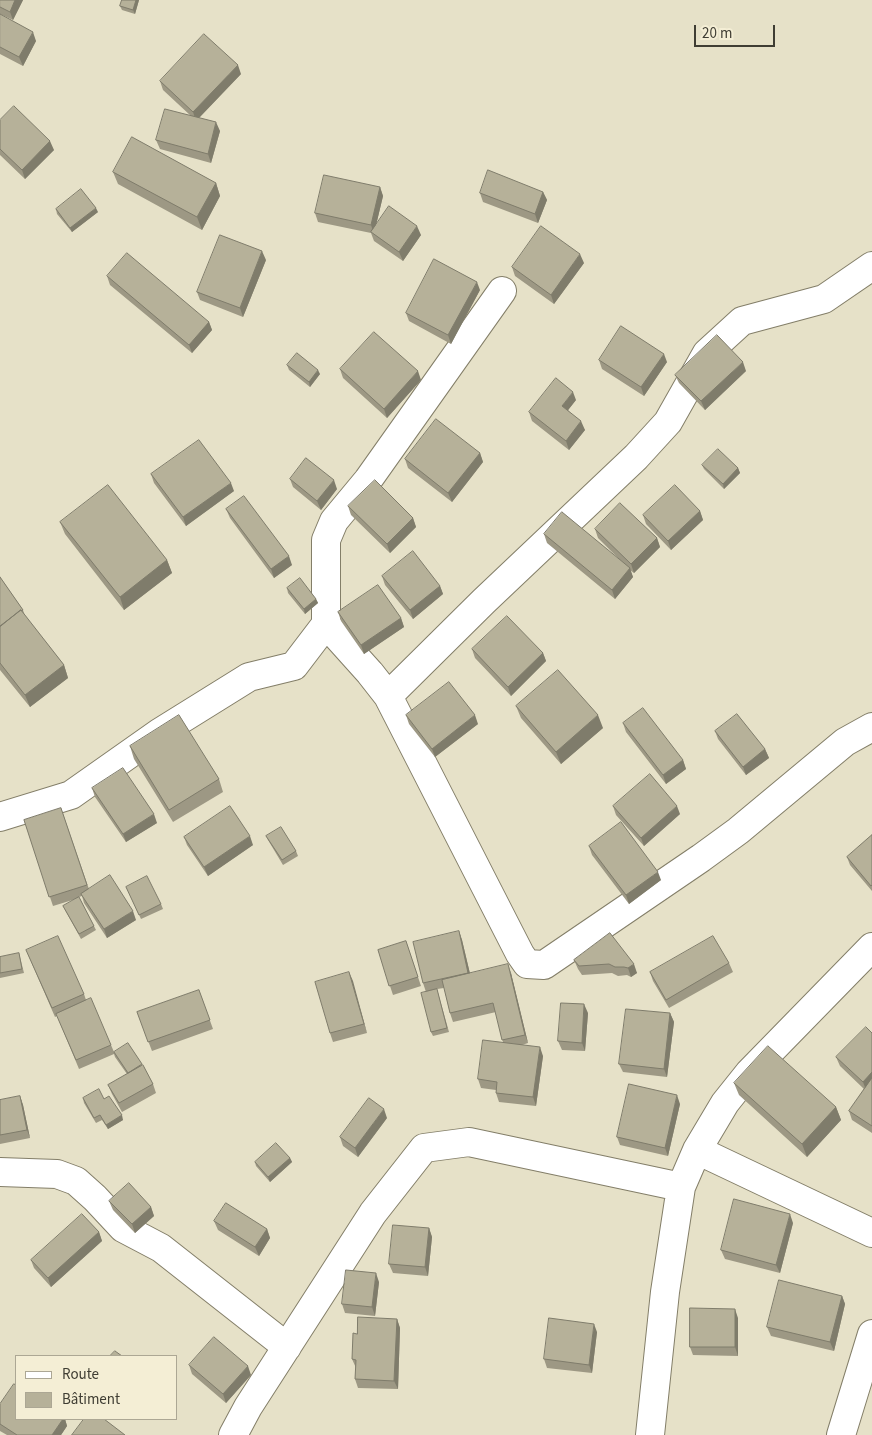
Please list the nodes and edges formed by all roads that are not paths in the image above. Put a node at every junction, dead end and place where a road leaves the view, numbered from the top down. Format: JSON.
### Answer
{"nodes":[{"id":1,"x":872,"y":266,"type":"edge"},
{"id":2,"x":502,"y":291,"type":"dead end"},
{"id":3,"x":326,"y":624,"type":"junction"},
{"id":4,"x":388,"y":696,"type":"junction"},
{"id":5,"x":872,"y":727,"type":"edge"},
{"id":6,"x":0,"y":817,"type":"edge"},
{"id":7,"x":872,"y":947,"type":"edge"},
{"id":8,"x":698,"y":1150,"type":"junction"},
{"id":9,"x":0,"y":1172,"type":"edge"},
{"id":10,"x":681,"y":1187,"type":"junction"},
{"id":11,"x":872,"y":1233,"type":"edge"},
{"id":12,"x":872,"y":1334,"type":"edge"},
{"id":13,"x":286,"y":1347,"type":"junction"},
{"id":14,"x":234,"y":1435,"type":"edge"},
{"id":15,"x":650,"y":1435,"type":"edge"},
{"id":16,"x":841,"y":1435,"type":"edge"}],
"edges":[{"from":1,"to":4,"type":"street"},
{"from":2,"to":3,"type":"street"},
{"from":3,"to":4,"type":"street"},
{"from":3,"to":6,"type":"street"},
{"from":4,"to":5,"type":"street"},
{"from":7,"to":8,"type":"street"},
{"from":8,"to":10,"type":"street"},
{"from":8,"to":11,"type":"street"},
{"from":9,"to":13,"type":"street"},
{"from":10,"to":13,"type":"street"},
{"from":10,"to":15,"type":"street"},
{"from":12,"to":16,"type":"street"},
{"from":13,"to":14,"type":"street"}]}
